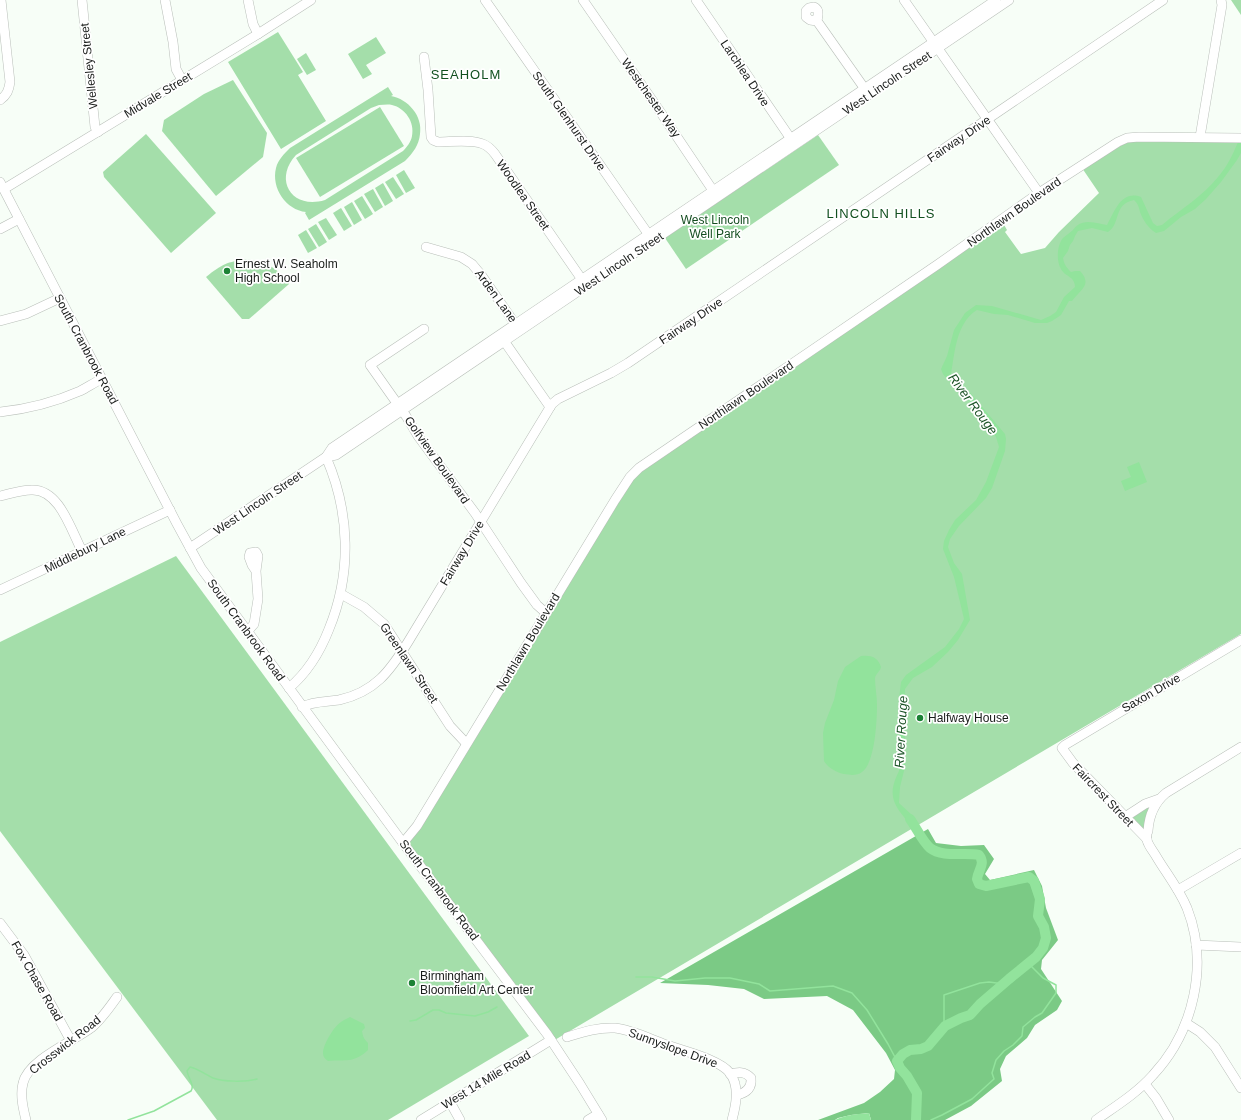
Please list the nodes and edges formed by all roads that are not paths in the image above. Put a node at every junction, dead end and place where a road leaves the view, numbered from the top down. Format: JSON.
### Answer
{"nodes":[{"id":1,"x":2,"y":0,"type":"edge"},
{"id":2,"x":82,"y":0,"type":"edge"},
{"id":3,"x":165,"y":0,"type":"edge"},
{"id":4,"x":248,"y":0,"type":"edge"},
{"id":5,"x":311,"y":0,"type":"edge"},
{"id":6,"x":485,"y":0,"type":"edge"},
{"id":7,"x":582,"y":0,"type":"edge"},
{"id":8,"x":696,"y":0,"type":"edge"},
{"id":9,"x":904,"y":0,"type":"edge"},
{"id":10,"x":996,"y":0,"type":"edge"},
{"id":11,"x":1009,"y":0,"type":"edge"},
{"id":12,"x":1163,"y":0,"type":"edge"},
{"id":13,"x":1221,"y":0,"type":"edge"},
{"id":14,"x":818,"y":21,"type":"dead end"},
{"id":15,"x":258,"y":34,"type":"junction"},
{"id":16,"x":936,"y":45,"type":"junction"},
{"id":17,"x":424,"y":57,"type":"dead end"},
{"id":18,"x":182,"y":80,"type":"junction"},
{"id":19,"x":867,"y":92,"type":"junction"},
{"id":20,"x":0,"y":100,"type":"edge"},
{"id":21,"x":988,"y":120,"type":"junction"},
{"id":22,"x":98,"y":132,"type":"junction"},
{"id":23,"x":1200,"y":137,"type":"junction"},
{"id":24,"x":1241,"y":138,"type":"edge"},
{"id":25,"x":793,"y":142,"type":"junction"},
{"id":26,"x":2,"y":186,"type":"edge"},
{"id":27,"x":1039,"y":193,"type":"junction"},
{"id":28,"x":716,"y":194,"type":"junction"},
{"id":29,"x":19,"y":219,"type":"junction"},
{"id":30,"x":0,"y":229,"type":"edge"},
{"id":31,"x":651,"y":238,"type":"junction"},
{"id":32,"x":426,"y":247,"type":"dead end"},
{"id":33,"x":584,"y":283,"type":"junction"},
{"id":34,"x":60,"y":298,"type":"junction"},
{"id":35,"x":0,"y":321,"type":"edge"},
{"id":36,"x":518,"y":327,"type":"junction"},
{"id":37,"x":424,"y":330,"type":"dead end"},
{"id":38,"x":502,"y":338,"type":"junction"},
{"id":39,"x":102,"y":379,"type":"junction"},
{"id":40,"x":400,"y":407,"type":"junction"},
{"id":41,"x":550,"y":407,"type":"junction"},
{"id":42,"x":0,"y":412,"type":"edge"},
{"id":43,"x":326,"y":457,"type":"junction"},
{"id":44,"x":0,"y":496,"type":"edge"},
{"id":45,"x":170,"y":510,"type":"junction"},
{"id":46,"x":480,"y":522,"type":"junction"},
{"id":47,"x":190,"y":548,"type":"junction"},
{"id":48,"x":82,"y":551,"type":"junction"},
{"id":49,"x":256,"y":571,"type":"dead end"},
{"id":50,"x":0,"y":590,"type":"edge"},
{"id":51,"x":341,"y":594,"type":"junction"},
{"id":52,"x":546,"y":613,"type":"junction"},
{"id":53,"x":247,"y":632,"type":"junction"},
{"id":54,"x":1241,"y":640,"type":"edge"},
{"id":55,"x":402,"y":652,"type":"junction"},
{"id":56,"x":289,"y":688,"type":"junction"},
{"id":57,"x":302,"y":707,"type":"junction"},
{"id":58,"x":466,"y":744,"type":"junction"},
{"id":59,"x":1241,"y":747,"type":"edge"},
{"id":60,"x":1062,"y":748,"type":"joint"},
{"id":61,"x":1159,"y":799,"type":"junction"},
{"id":62,"x":1125,"y":817,"type":"junction"},
{"id":63,"x":1147,"y":839,"type":"junction"},
{"id":64,"x":403,"y":843,"type":"junction"},
{"id":65,"x":1241,"y":852,"type":"edge"},
{"id":66,"x":1178,"y":890,"type":"junction"},
{"id":67,"x":0,"y":923,"type":"edge"},
{"id":68,"x":1196,"y":945,"type":"junction"},
{"id":69,"x":1241,"y":947,"type":"edge"},
{"id":70,"x":117,"y":997,"type":"dead end"},
{"id":71,"x":1186,"y":1023,"type":"junction"},
{"id":72,"x":567,"y":1037,"type":"dead end"},
{"id":73,"x":551,"y":1040,"type":"junction"},
{"id":74,"x":71,"y":1041,"type":"junction"},
{"id":75,"x":730,"y":1074,"type":"junction"},
{"id":76,"x":1145,"y":1084,"type":"junction"},
{"id":77,"x":1241,"y":1088,"type":"edge"},
{"id":78,"x":737,"y":1095,"type":"junction"},
{"id":79,"x":450,"y":1102,"type":"junction"},
{"id":80,"x":600,"y":1117,"type":"edge"},
{"id":81,"x":26,"y":1120,"type":"edge"},
{"id":82,"x":421,"y":1120,"type":"edge"},
{"id":83,"x":460,"y":1120,"type":"edge"},
{"id":84,"x":588,"y":1120,"type":"edge"},
{"id":85,"x":732,"y":1120,"type":"edge"},
{"id":86,"x":1096,"y":1120,"type":"edge"},
{"id":87,"x":1169,"y":1120,"type":"edge"}],
"edges":[{"from":1,"to":20,"type":"street"},
{"from":2,"to":22,"type":"street","name":"Wellesley Street"},
{"from":3,"to":18,"type":"street"},
{"from":4,"to":15,"type":"street"},
{"from":5,"to":15,"type":"street","name":"Midvale Street"},
{"from":6,"to":31,"type":"street","name":"South Glenhurst Drive"},
{"from":7,"to":28,"type":"street","name":"Westchester Way"},
{"from":8,"to":25,"type":"street","name":"Larchlea Drive"},
{"from":9,"to":16,"type":"street"},
{"from":10,"to":16,"type":"street","name":"West Lincoln Street"},
{"from":11,"to":16,"type":"street","name":"West Lincoln Street"},
{"from":12,"to":21,"type":"street","name":"Fairway Drive"},
{"from":13,"to":23,"type":"street"},
{"from":14,"to":19,"type":"street"},
{"from":15,"to":18,"type":"street","name":"Midvale Street"},
{"from":16,"to":19,"type":"street","name":"West Lincoln Street"},
{"from":16,"to":21,"type":"street"},
{"from":17,"to":33,"type":"street","name":"Woodlea Street"},
{"from":18,"to":22,"type":"street","name":"Midvale Street"},
{"from":19,"to":25,"type":"street","name":"West Lincoln Street"},
{"from":21,"to":27,"type":"street"},
{"from":21,"to":41,"type":"street","name":"Fairway Drive"},
{"from":22,"to":26,"type":"street","name":"Midvale Street"},
{"from":23,"to":24,"type":"street","name":"Northlawn Boulevard"},
{"from":23,"to":27,"type":"street","name":"Northlawn Boulevard"},
{"from":25,"to":28,"type":"street","name":"West Lincoln Street"},
{"from":26,"to":29,"type":"street","name":"South Cranbrook Road"},
{"from":27,"to":52,"type":"street","name":"Northlawn Boulevard"},
{"from":28,"to":31,"type":"street","name":"West Lincoln Street"},
{"from":29,"to":30,"type":"street"},
{"from":29,"to":34,"type":"street","name":"South Cranbrook Road"},
{"from":31,"to":33,"type":"street","name":"West Lincoln Street"},
{"from":32,"to":36,"type":"street","name":"Arden Lane"},
{"from":33,"to":36,"type":"street","name":"West Lincoln Street"},
{"from":34,"to":35,"type":"street"},
{"from":34,"to":39,"type":"street","name":"South Cranbrook Road"},
{"from":36,"to":38,"type":"street","name":"West Lincoln Street"},
{"from":37,"to":40,"type":"street","name":"Golfview Boulevard"},
{"from":38,"to":40,"type":"street","name":"West Lincoln Street"},
{"from":38,"to":41,"type":"street","name":"Arden Lane"},
{"from":39,"to":42,"type":"street"},
{"from":39,"to":45,"type":"street","name":"South Cranbrook Road"},
{"from":40,"to":43,"type":"street","name":"West Lincoln Street"},
{"from":40,"to":46,"type":"street","name":"Golfview Boulevard"},
{"from":41,"to":46,"type":"street","name":"Fairway Drive"},
{"from":43,"to":47,"type":"street","name":"West Lincoln Street"},
{"from":43,"to":51,"type":"street"},
{"from":44,"to":48,"type":"street"},
{"from":45,"to":47,"type":"street","name":"South Cranbrook Road"},
{"from":45,"to":48,"type":"street","name":"Middlebury Lane"},
{"from":46,"to":52,"type":"street","name":"Golfview Boulevard"},
{"from":46,"to":55,"type":"street","name":"Fairway Drive"},
{"from":47,"to":53,"type":"street","name":"South Cranbrook Road"},
{"from":48,"to":50,"type":"street","name":"Middlebury Lane"},
{"from":49,"to":53,"type":"street"},
{"from":51,"to":55,"type":"street","name":"Greenlawn Street"},
{"from":51,"to":56,"type":"street"},
{"from":52,"to":58,"type":"street","name":"Northlawn Boulevard"},
{"from":53,"to":56,"type":"street","name":"South Cranbrook Road"},
{"from":54,"to":60,"type":"street","name":"Saxon Drive"},
{"from":55,"to":57,"type":"street","name":"Fairway Drive"},
{"from":55,"to":58,"type":"street","name":"Greenlawn Street"},
{"from":56,"to":57,"type":"street","name":"South Cranbrook Road"},
{"from":57,"to":64,"type":"street","name":"South Cranbrook Road"},
{"from":58,"to":64,"type":"street","name":"Northlawn Boulevard"},
{"from":59,"to":61,"type":"street"},
{"from":60,"to":62,"type":"street","name":"Faircrest Street"},
{"from":61,"to":62,"type":"street"},
{"from":61,"to":63,"type":"street"},
{"from":62,"to":63,"type":"street","name":"Faircrest Street"},
{"from":63,"to":66,"type":"street","name":"Faircrest Street"},
{"from":64,"to":73,"type":"street","name":"South Cranbrook Road"},
{"from":65,"to":66,"type":"street"},
{"from":66,"to":68,"type":"street","name":"Faircrest Street"},
{"from":67,"to":74,"type":"street","name":"Fox Chase Road"},
{"from":68,"to":69,"type":"street"},
{"from":68,"to":71,"type":"street","name":"Faircrest Street"},
{"from":70,"to":74,"type":"street","name":"Crosswick Road"},
{"from":71,"to":76,"type":"street","name":"Faircrest Street"},
{"from":71,"to":77,"type":"street"},
{"from":72,"to":75,"type":"street","name":"Sunnyslope Drive"},
{"from":73,"to":79,"type":"street","name":"West 14 Mile Road"},
{"from":73,"to":80,"type":"street","name":"South Cranbrook Road"},
{"from":74,"to":81,"type":"street","name":"Crosswick Road"},
{"from":75,"to":78,"type":"street","name":"Sunnyslope Drive"},
{"from":75,"to":78,"type":"street","name":"Sunnyslope Drive"},
{"from":76,"to":86,"type":"street","name":"Faircrest Street"},
{"from":76,"to":87,"type":"street"},
{"from":78,"to":85,"type":"street"},
{"from":79,"to":82,"type":"street","name":"West 14 Mile Road"},
{"from":79,"to":83,"type":"street"},
{"from":80,"to":84,"type":"street"}]}
